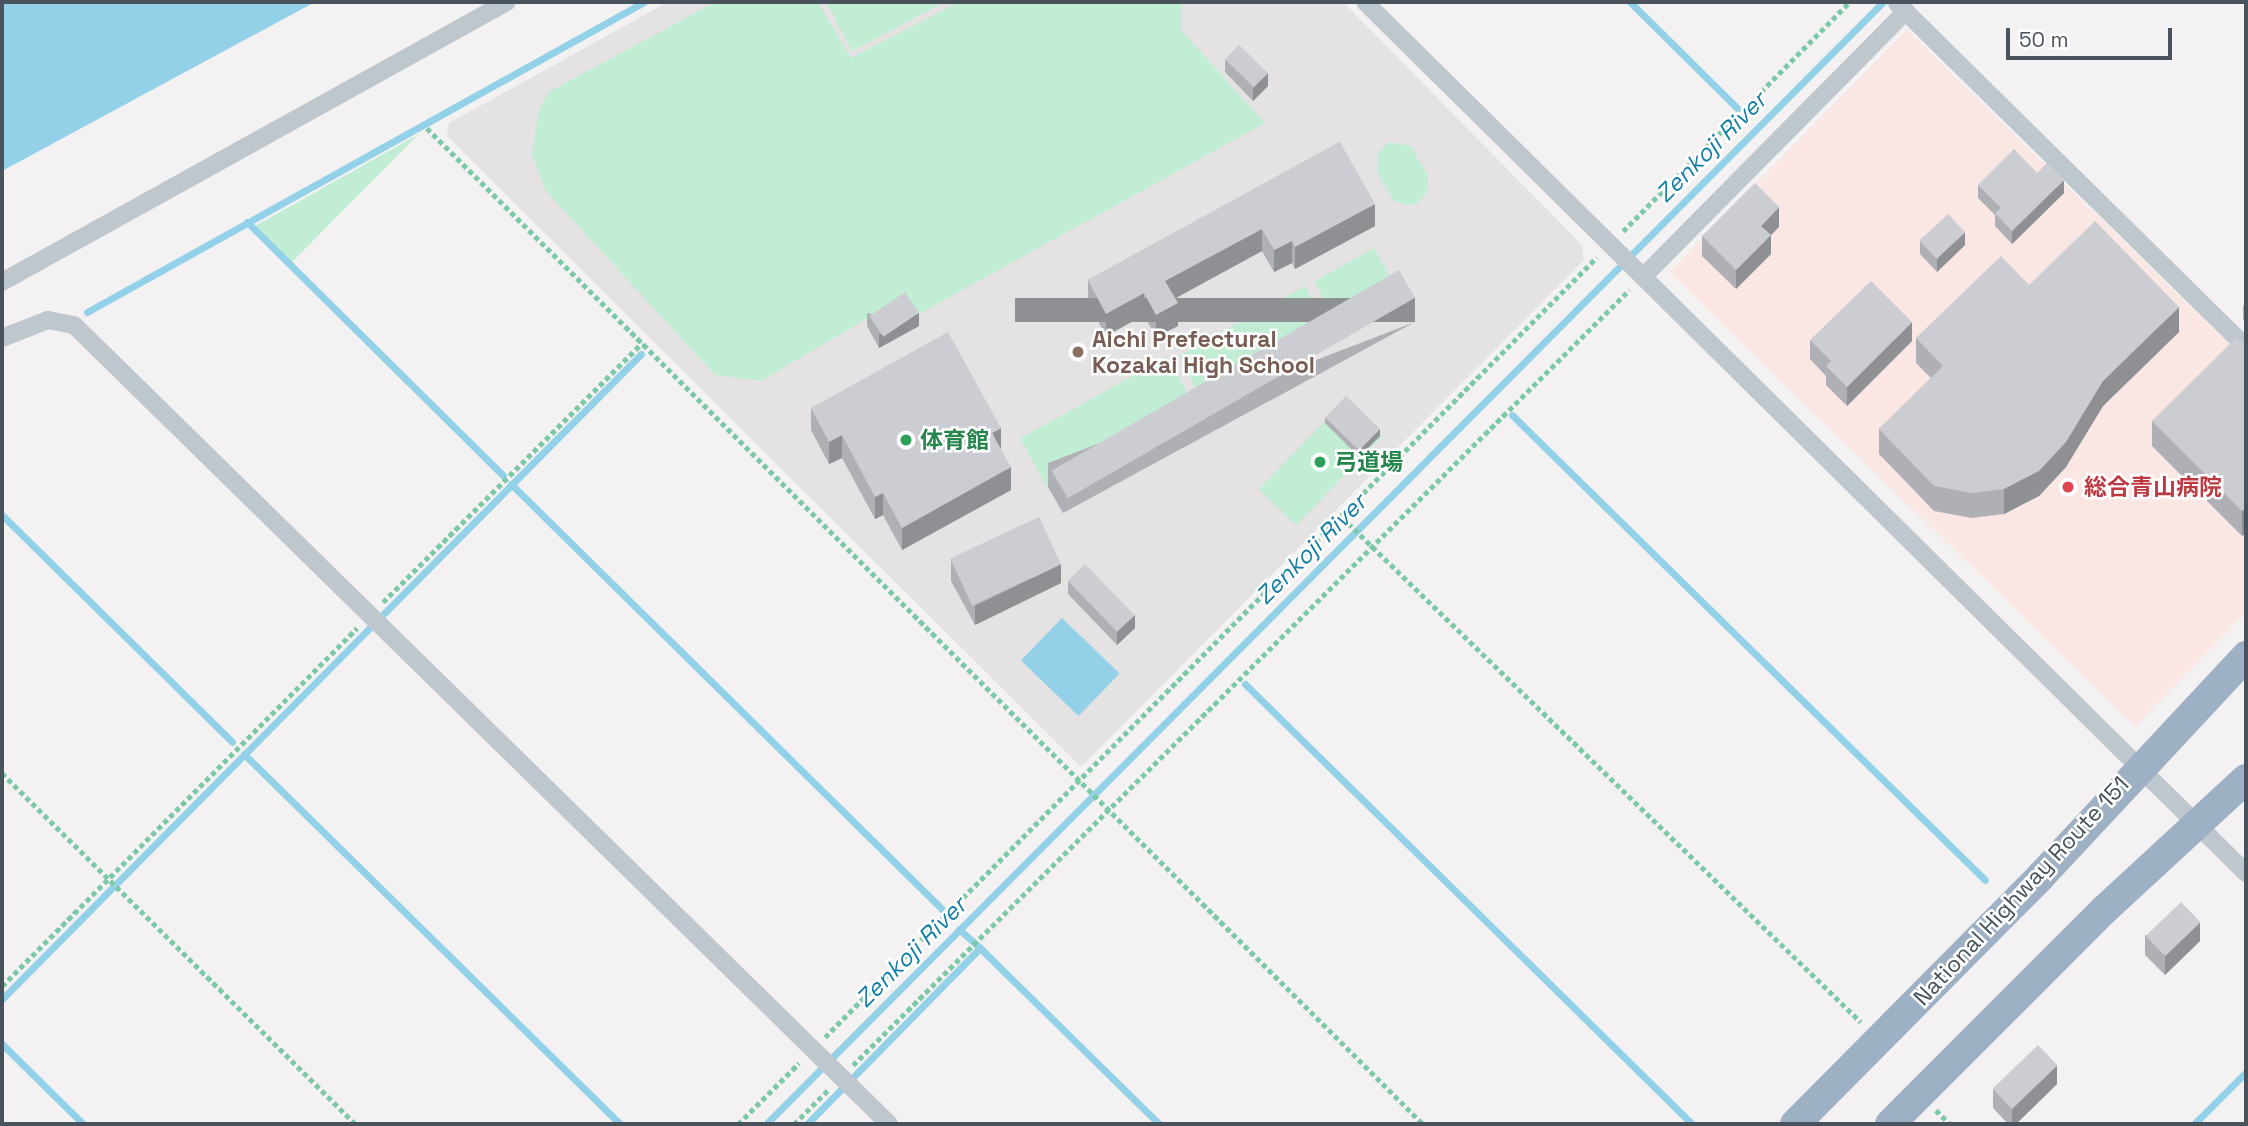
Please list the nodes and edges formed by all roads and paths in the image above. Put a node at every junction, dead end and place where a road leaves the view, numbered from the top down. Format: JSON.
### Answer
{"nodes":[{"id":1,"x":507,"y":2,"type":"edge"},
{"id":2,"x":1365,"y":2,"type":"edge"},
{"id":3,"x":1901,"y":7,"type":"edge"},
{"id":4,"x":427,"y":128,"type":"dead end"},
{"id":5,"x":1639,"y":270,"type":"junction"},
{"id":6,"x":2,"y":282,"type":"edge"},
{"id":7,"x":2,"y":338,"type":"edge"},
{"id":8,"x":642,"y":343,"type":"junction"},
{"id":9,"x":2246,"y":347,"type":"edge"},
{"id":10,"x":1373,"y":544,"type":"junction"},
{"id":11,"x":370,"y":615,"type":"junction"},
{"id":12,"x":2246,"y":656,"type":"edge"},
{"id":13,"x":2138,"y":766,"type":"junction"},
{"id":14,"x":2,"y":773,"type":"edge"},
{"id":15,"x":2246,"y":779,"type":"edge"},
{"id":16,"x":1079,"y":781,"type":"junction"},
{"id":17,"x":1108,"y":808,"type":"junction"},
{"id":18,"x":2198,"y":826,"type":"junction"},
{"id":19,"x":2246,"y":873,"type":"edge"},
{"id":20,"x":108,"y":878,"type":"junction"},
{"id":21,"x":2,"y":986,"type":"edge"},
{"id":22,"x":1879,"y":1040,"type":"junction"},
{"id":23,"x":815,"y":1052,"type":"junction"},
{"id":24,"x":838,"y":1074,"type":"junction"},
{"id":25,"x":355,"y":1124,"type":"edge"},
{"id":26,"x":738,"y":1124,"type":"edge"},
{"id":27,"x":794,"y":1124,"type":"edge"},
{"id":28,"x":889,"y":1124,"type":"edge"},
{"id":29,"x":1423,"y":1124,"type":"edge"},
{"id":30,"x":1795,"y":1124,"type":"edge"},
{"id":31,"x":1890,"y":1124,"type":"edge"}],
"edges":[{"from":1,"to":6,"type":"street"},
{"from":2,"to":5,"type":"street"},
{"from":3,"to":5,"type":"street"},
{"from":3,"to":9,"type":"street"},
{"from":4,"to":8,"type":"path"},
{"from":5,"to":10,"type":"path"},
{"from":5,"to":13,"type":"street"},
{"from":7,"to":11,"type":"street"},
{"from":8,"to":11,"type":"path"},
{"from":8,"to":16,"type":"path"},
{"from":10,"to":16,"type":"path"},
{"from":10,"to":17,"type":"path"},
{"from":10,"to":22,"type":"path"},
{"from":11,"to":20,"type":"path"},
{"from":11,"to":23,"type":"street"},
{"from":12,"to":13,"type":"highway","name":"National Highway Route 151"},
{"from":13,"to":18,"type":"street"},
{"from":13,"to":22,"type":"highway","name":"National Highway Route 151"},
{"from":14,"to":20,"type":"path"},
{"from":15,"to":18,"type":"highway"},
{"from":16,"to":17,"type":"path"},
{"from":16,"to":23,"type":"path"},
{"from":17,"to":24,"type":"path"},
{"from":17,"to":29,"type":"path"},
{"from":18,"to":19,"type":"street"},
{"from":18,"to":31,"type":"highway"},
{"from":20,"to":21,"type":"path"},
{"from":20,"to":25,"type":"path"},
{"from":22,"to":30,"type":"highway","name":"National Highway Route 151"},
{"from":23,"to":24,"type":"street"},
{"from":23,"to":26,"type":"path"},
{"from":24,"to":27,"type":"path"},
{"from":24,"to":28,"type":"street"}]}
